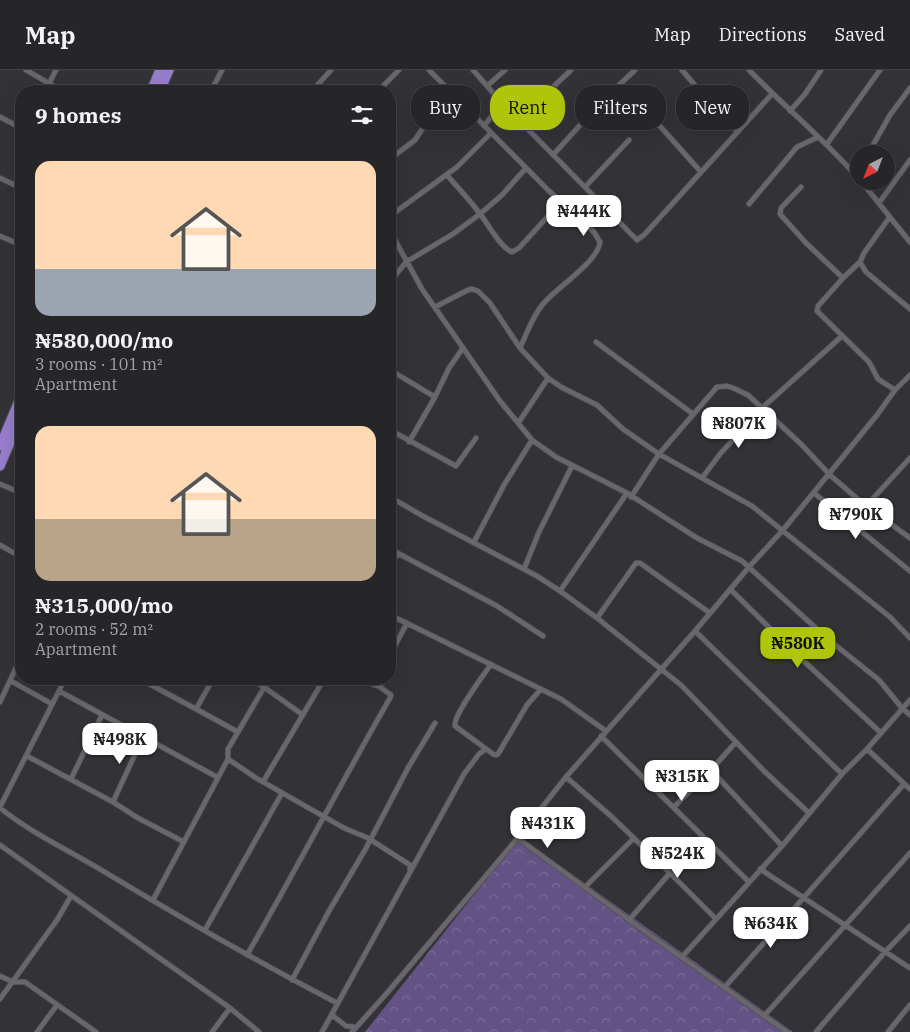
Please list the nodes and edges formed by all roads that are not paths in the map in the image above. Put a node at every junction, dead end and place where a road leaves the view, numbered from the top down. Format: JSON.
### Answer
{"nodes":[{"id":1,"x":26,"y":70,"type":"edge"},
{"id":2,"x":56,"y":70,"type":"edge"},
{"id":3,"x":160,"y":70,"type":"edge"},
{"id":4,"x":169,"y":70,"type":"edge"},
{"id":5,"x":222,"y":70,"type":"edge"},
{"id":6,"x":331,"y":70,"type":"edge"},
{"id":7,"x":399,"y":70,"type":"edge"},
{"id":8,"x":429,"y":70,"type":"edge"},
{"id":9,"x":473,"y":70,"type":"edge"},
{"id":10,"x":505,"y":70,"type":"edge"},
{"id":11,"x":571,"y":70,"type":"edge"},
{"id":12,"x":635,"y":70,"type":"edge"},
{"id":13,"x":682,"y":70,"type":"edge"},
{"id":14,"x":749,"y":70,"type":"edge"},
{"id":15,"x":821,"y":70,"type":"edge"},
{"id":16,"x":880,"y":70,"type":"edge"},
{"id":17,"x":49,"y":84,"type":"joint"},
{"id":18,"x":154,"y":85,"type":"edge"},
{"id":19,"x":163,"y":85,"type":"edge"},
{"id":20,"x":215,"y":85,"type":"edge"},
{"id":21,"x":317,"y":85,"type":"edge"},
{"id":22,"x":384,"y":85,"type":"edge"},
{"id":23,"x":444,"y":85,"type":"edge"},
{"id":24,"x":555,"y":85,"type":"edge"},
{"id":25,"x":487,"y":86,"type":"junction"},
{"id":26,"x":910,"y":88,"type":"edge"},
{"id":27,"x":490,"y":89,"type":"edge"},
{"id":28,"x":772,"y":94,"type":"junction"},
{"id":29,"x":790,"y":112,"type":"junction"},
{"id":30,"x":0,"y":117,"type":"edge"},
{"id":31,"x":490,"y":118,"type":"edge"},
{"id":32,"x":480,"y":122,"type":"edge"},
{"id":33,"x":15,"y":125,"type":"edge"},
{"id":34,"x":484,"y":126,"type":"junction"},
{"id":35,"x":422,"y":130,"type":"edge"},
{"id":36,"x":528,"y":130,"type":"edge"},
{"id":37,"x":663,"y":130,"type":"edge"},
{"id":38,"x":491,"y":132,"type":"junction"},
{"id":39,"x":738,"y":132,"type":"junction"},
{"id":40,"x":818,"y":136,"type":"junction"},
{"id":41,"x":629,"y":140,"type":"dead end"},
{"id":42,"x":827,"y":144,"type":"junction"},
{"id":43,"x":873,"y":145,"type":"edge"},
{"id":44,"x":396,"y":154,"type":"edge"},
{"id":45,"x":553,"y":155,"type":"junction"},
{"id":46,"x":910,"y":160,"type":"edge"},
{"id":47,"x":526,"y":168,"type":"junction"},
{"id":48,"x":850,"y":170,"type":"edge"},
{"id":49,"x":700,"y":172,"type":"junction"},
{"id":50,"x":447,"y":175,"type":"junction"},
{"id":51,"x":0,"y":178,"type":"edge"},
{"id":52,"x":15,"y":185,"type":"edge"},
{"id":53,"x":586,"y":187,"type":"junction"},
{"id":54,"x":801,"y":187,"type":"dead end"},
{"id":55,"x":868,"y":190,"type":"edge"},
{"id":56,"x":561,"y":202,"type":"junction"},
{"id":57,"x":879,"y":203,"type":"junction"},
{"id":58,"x":749,"y":204,"type":"dead end"},
{"id":59,"x":396,"y":212,"type":"edge"},
{"id":60,"x":480,"y":214,"type":"junction"},
{"id":61,"x":890,"y":218,"type":"junction"},
{"id":62,"x":0,"y":236,"type":"edge"},
{"id":63,"x":15,"y":242,"type":"edge"},
{"id":64,"x":910,"y":242,"type":"edge"},
{"id":65,"x":396,"y":243,"type":"edge"},
{"id":66,"x":406,"y":262,"type":"junction"},
{"id":67,"x":860,"y":262,"type":"junction"},
{"id":68,"x":396,"y":274,"type":"edge"},
{"id":69,"x":843,"y":278,"type":"junction"},
{"id":70,"x":435,"y":307,"type":"junction"},
{"id":71,"x":910,"y":309,"type":"edge"},
{"id":72,"x":842,"y":336,"type":"junction"},
{"id":73,"x":596,"y":342,"type":"dead end"},
{"id":74,"x":463,"y":348,"type":"junction"},
{"id":75,"x":520,"y":348,"type":"junction"},
{"id":76,"x":396,"y":374,"type":"edge"},
{"id":77,"x":910,"y":375,"type":"edge"},
{"id":78,"x":548,"y":378,"type":"junction"},
{"id":79,"x":895,"y":390,"type":"junction"},
{"id":80,"x":435,"y":397,"type":"junction"},
{"id":81,"x":762,"y":408,"type":"junction"},
{"id":82,"x":15,"y":410,"type":"edge"},
{"id":83,"x":692,"y":414,"type":"junction"},
{"id":84,"x":519,"y":422,"type":"junction"},
{"id":85,"x":15,"y":431,"type":"edge"},
{"id":86,"x":396,"y":434,"type":"edge"},
{"id":87,"x":476,"y":438,"type":"dead end"},
{"id":88,"x":532,"y":440,"type":"junction"},
{"id":89,"x":409,"y":442,"type":"junction"},
{"id":90,"x":0,"y":446,"type":"edge"},
{"id":91,"x":659,"y":454,"type":"junction"},
{"id":92,"x":910,"y":458,"type":"edge"},
{"id":93,"x":0,"y":466,"type":"edge"},
{"id":94,"x":572,"y":466,"type":"junction"},
{"id":95,"x":830,"y":475,"type":"junction"},
{"id":96,"x":702,"y":478,"type":"junction"},
{"id":97,"x":0,"y":484,"type":"edge"},
{"id":98,"x":15,"y":490,"type":"edge"},
{"id":99,"x":814,"y":493,"type":"junction"},
{"id":100,"x":629,"y":495,"type":"junction"},
{"id":101,"x":396,"y":500,"type":"edge"},
{"id":102,"x":866,"y":506,"type":"junction"},
{"id":103,"x":783,"y":530,"type":"junction"},
{"id":104,"x":910,"y":538,"type":"edge"},
{"id":105,"x":474,"y":542,"type":"junction"},
{"id":106,"x":0,"y":545,"type":"edge"},
{"id":107,"x":398,"y":553,"type":"joint"},
{"id":108,"x":15,"y":554,"type":"edge"},
{"id":109,"x":396,"y":556,"type":"edge"},
{"id":110,"x":749,"y":567,"type":"junction"},
{"id":111,"x":524,"y":569,"type":"junction"},
{"id":112,"x":910,"y":571,"type":"edge"},
{"id":113,"x":730,"y":589,"type":"junction"},
{"id":114,"x":560,"y":590,"type":"junction"},
{"id":115,"x":710,"y":613,"type":"junction"},
{"id":116,"x":396,"y":618,"type":"edge"},
{"id":117,"x":597,"y":618,"type":"junction"},
{"id":118,"x":406,"y":623,"type":"junction"},
{"id":119,"x":695,"y":631,"type":"junction"},
{"id":120,"x":543,"y":636,"type":"dead end"},
{"id":121,"x":910,"y":638,"type":"edge"},
{"id":122,"x":396,"y":643,"type":"edge"},
{"id":123,"x":492,"y":664,"type":"junction"},
{"id":124,"x":662,"y":669,"type":"junction"},
{"id":125,"x":15,"y":671,"type":"edge"},
{"id":126,"x":11,"y":681,"type":"junction"},
{"id":127,"x":15,"y":683,"type":"edge"},
{"id":128,"x":18,"y":685,"type":"edge"},
{"id":129,"x":62,"y":685,"type":"edge"},
{"id":130,"x":151,"y":685,"type":"edge"},
{"id":131,"x":210,"y":685,"type":"edge"},
{"id":132,"x":260,"y":685,"type":"edge"},
{"id":133,"x":320,"y":685,"type":"edge"},
{"id":134,"x":374,"y":685,"type":"edge"},
{"id":135,"x":264,"y":687,"type":"junction"},
{"id":136,"x":380,"y":687,"type":"joint"},
{"id":137,"x":540,"y":689,"type":"junction"},
{"id":138,"x":59,"y":691,"type":"junction"},
{"id":139,"x":910,"y":700,"type":"edge"},
{"id":140,"x":0,"y":702,"type":"edge"},
{"id":141,"x":52,"y":704,"type":"junction"},
{"id":142,"x":902,"y":708,"type":"junction"},
{"id":143,"x":196,"y":709,"type":"junction"},
{"id":144,"x":102,"y":715,"type":"junction"},
{"id":145,"x":303,"y":715,"type":"junction"},
{"id":146,"x":910,"y":715,"type":"edge"},
{"id":147,"x":435,"y":723,"type":"dead end"},
{"id":148,"x":606,"y":731,"type":"junction"},
{"id":149,"x":238,"y":732,"type":"junction"},
{"id":150,"x":881,"y":733,"type":"junction"},
{"id":151,"x":602,"y":736,"type":"junction"},
{"id":152,"x":143,"y":737,"type":"junction"},
{"id":153,"x":736,"y":742,"type":"junction"},
{"id":154,"x":486,"y":749,"type":"junction"},
{"id":155,"x":867,"y":749,"type":"junction"},
{"id":156,"x":27,"y":756,"type":"junction"},
{"id":157,"x":228,"y":759,"type":"junction"},
{"id":158,"x":711,"y":770,"type":"junction"},
{"id":159,"x":842,"y":774,"type":"junction"},
{"id":160,"x":217,"y":777,"type":"junction"},
{"id":161,"x":566,"y":777,"type":"junction"},
{"id":162,"x":70,"y":779,"type":"junction"},
{"id":163,"x":263,"y":782,"type":"junction"},
{"id":164,"x":904,"y":784,"type":"junction"},
{"id":165,"x":910,"y":789,"type":"edge"},
{"id":166,"x":282,"y":793,"type":"junction"},
{"id":167,"x":113,"y":802,"type":"junction"},
{"id":168,"x":674,"y":806,"type":"junction"},
{"id":169,"x":0,"y":808,"type":"edge"},
{"id":170,"x":809,"y":813,"type":"junction"},
{"id":171,"x":325,"y":816,"type":"junction"},
{"id":172,"x":634,"y":838,"type":"junction"},
{"id":173,"x":370,"y":840,"type":"junction"},
{"id":174,"x":516,"y":840,"type":"junction"},
{"id":175,"x":184,"y":842,"type":"junction"},
{"id":176,"x":0,"y":845,"type":"edge"},
{"id":177,"x":782,"y":846,"type":"junction"},
{"id":178,"x":910,"y":852,"type":"edge"},
{"id":179,"x":760,"y":869,"type":"junction"},
{"id":180,"x":410,"y":872,"type":"junction"},
{"id":181,"x":670,"y":873,"type":"junction"},
{"id":182,"x":749,"y":882,"type":"junction"},
{"id":183,"x":585,"y":888,"type":"junction"},
{"id":184,"x":71,"y":896,"type":"junction"},
{"id":185,"x":803,"y":898,"type":"junction"},
{"id":186,"x":153,"y":900,"type":"junction"},
{"id":187,"x":716,"y":919,"type":"junction"},
{"id":188,"x":630,"y":920,"type":"junction"},
{"id":189,"x":844,"y":925,"type":"junction"},
{"id":190,"x":910,"y":926,"type":"edge"},
{"id":191,"x":205,"y":930,"type":"junction"},
{"id":192,"x":884,"y":952,"type":"junction"},
{"id":193,"x":247,"y":954,"type":"junction"},
{"id":194,"x":682,"y":957,"type":"junction"},
{"id":195,"x":910,"y":968,"type":"edge"},
{"id":196,"x":0,"y":976,"type":"edge"},
{"id":197,"x":292,"y":980,"type":"junction"},
{"id":198,"x":13,"y":982,"type":"junction"},
{"id":199,"x":724,"y":988,"type":"junction"},
{"id":200,"x":0,"y":999,"type":"edge"},
{"id":201,"x":337,"y":1003,"type":"junction"},
{"id":202,"x":910,"y":1004,"type":"edge"},
{"id":203,"x":57,"y":1005,"type":"junction"},
{"id":204,"x":230,"y":1008,"type":"junction"},
{"id":205,"x":332,"y":1015,"type":"junction"},
{"id":206,"x":764,"y":1016,"type":"junction"},
{"id":207,"x":354,"y":1030,"type":"edge"},
{"id":208,"x":37,"y":1032,"type":"edge"},
{"id":209,"x":96,"y":1032,"type":"edge"},
{"id":210,"x":212,"y":1032,"type":"edge"},
{"id":211,"x":259,"y":1032,"type":"edge"},
{"id":212,"x":322,"y":1032,"type":"edge"},
{"id":213,"x":787,"y":1032,"type":"edge"},
{"id":214,"x":816,"y":1032,"type":"edge"},
{"id":215,"x":888,"y":1032,"type":"edge"}],
"edges":[{"from":1,"to":17,"type":"street"},
{"from":2,"to":17,"type":"street"},
{"from":3,"to":18,"type":"highway"},
{"from":4,"to":19,"type":"highway"},
{"from":5,"to":20,"type":"street"},
{"from":6,"to":21,"type":"street"},
{"from":7,"to":22,"type":"street"},
{"from":8,"to":23,"type":"street"},
{"from":9,"to":25,"type":"street"},
{"from":10,"to":25,"type":"street"},
{"from":11,"to":24,"type":"street"},
{"from":12,"to":45,"type":"street"},
{"from":13,"to":39,"type":"street"},
{"from":14,"to":28,"type":"street"},
{"from":15,"to":29,"type":"street"},
{"from":16,"to":42,"type":"street"},
{"from":25,"to":27,"type":"street"},
{"from":26,"to":43,"type":"street"},
{"from":28,"to":29,"type":"street"},
{"from":28,"to":39,"type":"street"},
{"from":29,"to":40,"type":"street"},
{"from":30,"to":33,"type":"street"},
{"from":31,"to":34,"type":"street"},
{"from":32,"to":34,"type":"street"},
{"from":34,"to":38,"type":"street"},
{"from":35,"to":44,"type":"street"},
{"from":36,"to":45,"type":"street"},
{"from":37,"to":49,"type":"street"},
{"from":38,"to":47,"type":"street"},
{"from":38,"to":50,"type":"street"},
{"from":39,"to":49,"type":"street"},
{"from":40,"to":42,"type":"street"},
{"from":40,"to":58,"type":"street"},
{"from":41,"to":53,"type":"street"},
{"from":42,"to":48,"type":"street"},
{"from":45,"to":53,"type":"street"},
{"from":46,"to":57,"type":"street"},
{"from":47,"to":56,"type":"street"},
{"from":47,"to":60,"type":"street"},
{"from":49,"to":53,"type":"street"},
{"from":50,"to":59,"type":"street"},
{"from":50,"to":60,"type":"street"},
{"from":51,"to":52,"type":"street"},
{"from":54,"to":69,"type":"street"},
{"from":55,"to":57,"type":"street"},
{"from":56,"to":60,"type":"street"},
{"from":56,"to":75,"type":"street"},
{"from":57,"to":61,"type":"street"},
{"from":60,"to":66,"type":"street"},
{"from":61,"to":64,"type":"street"},
{"from":61,"to":67,"type":"street"},
{"from":62,"to":63,"type":"street"},
{"from":65,"to":66,"type":"street"},
{"from":66,"to":68,"type":"street"},
{"from":66,"to":70,"type":"street"},
{"from":67,"to":69,"type":"street"},
{"from":67,"to":71,"type":"street"},
{"from":69,"to":72,"type":"street"},
{"from":70,"to":74,"type":"street"},
{"from":70,"to":75,"type":"street"},
{"from":72,"to":79,"type":"street"},
{"from":72,"to":81,"type":"street"},
{"from":73,"to":83,"type":"street"},
{"from":74,"to":80,"type":"street"},
{"from":74,"to":84,"type":"street"},
{"from":75,"to":78,"type":"street"},
{"from":76,"to":80,"type":"street"},
{"from":77,"to":79,"type":"street"},
{"from":78,"to":84,"type":"street"},
{"from":78,"to":91,"type":"street"},
{"from":79,"to":95,"type":"street"},
{"from":80,"to":89,"type":"street"},
{"from":81,"to":83,"type":"street"},
{"from":81,"to":95,"type":"street"},
{"from":81,"to":96,"type":"street"},
{"from":82,"to":90,"type":"highway"},
{"from":83,"to":91,"type":"street"},
{"from":84,"to":88,"type":"street"},
{"from":85,"to":93,"type":"highway"},
{"from":86,"to":89,"type":"street"},
{"from":87,"to":89,"type":"street"},
{"from":88,"to":94,"type":"street"},
{"from":88,"to":105,"type":"street"},
{"from":91,"to":96,"type":"street"},
{"from":91,"to":100,"type":"street"},
{"from":92,"to":102,"type":"street"},
{"from":94,"to":100,"type":"street"},
{"from":94,"to":111,"type":"street"},
{"from":95,"to":99,"type":"street"},
{"from":95,"to":102,"type":"street"},
{"from":96,"to":103,"type":"street"},
{"from":97,"to":98,"type":"street"},
{"from":99,"to":103,"type":"street"},
{"from":99,"to":112,"type":"street"},
{"from":100,"to":110,"type":"street"},
{"from":100,"to":114,"type":"street"},
{"from":101,"to":105,"type":"street"},
{"from":102,"to":104,"type":"street"},
{"from":103,"to":110,"type":"street"},
{"from":103,"to":121,"type":"street"},
{"from":105,"to":111,"type":"street"},
{"from":106,"to":108,"type":"street"},
{"from":107,"to":109,"type":"street"},
{"from":107,"to":120,"type":"street"},
{"from":110,"to":113,"type":"street"},
{"from":110,"to":142,"type":"street"},
{"from":111,"to":114,"type":"street"},
{"from":113,"to":115,"type":"street"},
{"from":113,"to":150,"type":"street"},
{"from":114,"to":117,"type":"street"},
{"from":115,"to":117,"type":"street"},
{"from":115,"to":119,"type":"street"},
{"from":116,"to":118,"type":"street"},
{"from":117,"to":124,"type":"street"},
{"from":118,"to":122,"type":"street"},
{"from":118,"to":123,"type":"street"},
{"from":119,"to":124,"type":"street"},
{"from":119,"to":159,"type":"street"},
{"from":123,"to":137,"type":"street"},
{"from":123,"to":154,"type":"street"},
{"from":124,"to":148,"type":"street"},
{"from":124,"to":153,"type":"street"},
{"from":125,"to":126,"type":"street"},
{"from":126,"to":127,"type":"street"},
{"from":126,"to":140,"type":"street"},
{"from":128,"to":141,"type":"street"},
{"from":129,"to":138,"type":"street"},
{"from":130,"to":143,"type":"street"},
{"from":131,"to":143,"type":"street"},
{"from":132,"to":135,"type":"street"},
{"from":133,"to":145,"type":"street"},
{"from":134,"to":136,"type":"street"},
{"from":135,"to":145,"type":"street"},
{"from":135,"to":149,"type":"street"},
{"from":136,"to":171,"type":"street"},
{"from":137,"to":148,"type":"street"},
{"from":137,"to":154,"type":"street"},
{"from":138,"to":141,"type":"street"},
{"from":138,"to":144,"type":"street"},
{"from":139,"to":142,"type":"street"},
{"from":141,"to":156,"type":"street"},
{"from":142,"to":146,"type":"street"},
{"from":142,"to":150,"type":"street"},
{"from":143,"to":149,"type":"street"},
{"from":144,"to":152,"type":"street"},
{"from":144,"to":162,"type":"street"},
{"from":145,"to":163,"type":"street"},
{"from":147,"to":173,"type":"street"},
{"from":148,"to":151,"type":"street"},
{"from":149,"to":157,"type":"street"},
{"from":150,"to":155,"type":"street"},
{"from":151,"to":161,"type":"street"},
{"from":151,"to":168,"type":"street"},
{"from":152,"to":160,"type":"street"},
{"from":152,"to":167,"type":"street"},
{"from":153,"to":158,"type":"street"},
{"from":153,"to":170,"type":"street"},
{"from":154,"to":180,"type":"street"},
{"from":155,"to":159,"type":"street"},
{"from":155,"to":164,"type":"street"},
{"from":156,"to":162,"type":"street"},
{"from":156,"to":169,"type":"street"},
{"from":157,"to":160,"type":"street"},
{"from":157,"to":163,"type":"street"},
{"from":158,"to":168,"type":"street"},
{"from":158,"to":177,"type":"street"},
{"from":159,"to":170,"type":"street"},
{"from":160,"to":175,"type":"street"},
{"from":161,"to":172,"type":"street"},
{"from":161,"to":174,"type":"street"},
{"from":162,"to":167,"type":"street"},
{"from":163,"to":166,"type":"street"},
{"from":164,"to":165,"type":"street"},
{"from":164,"to":185,"type":"street"},
{"from":166,"to":171,"type":"street"},
{"from":166,"to":191,"type":"street"},
{"from":167,"to":175,"type":"street"},
{"from":168,"to":182,"type":"street"},
{"from":169,"to":186,"type":"street"},
{"from":170,"to":177,"type":"street"},
{"from":171,"to":173,"type":"street"},
{"from":171,"to":193,"type":"street"},
{"from":172,"to":181,"type":"street"},
{"from":172,"to":183,"type":"street"},
{"from":173,"to":180,"type":"street"},
{"from":173,"to":197,"type":"street"},
{"from":174,"to":183,"type":"street"},
{"from":174,"to":207,"type":"street"},
{"from":175,"to":186,"type":"street"},
{"from":176,"to":184,"type":"street"},
{"from":177,"to":179,"type":"street"},
{"from":178,"to":189,"type":"street"},
{"from":179,"to":182,"type":"street"},
{"from":179,"to":185,"type":"street"},
{"from":180,"to":201,"type":"street"},
{"from":181,"to":187,"type":"street"},
{"from":181,"to":188,"type":"street"},
{"from":182,"to":187,"type":"street"},
{"from":183,"to":188,"type":"street"},
{"from":184,"to":198,"type":"street"},
{"from":184,"to":204,"type":"street"},
{"from":185,"to":189,"type":"street"},
{"from":185,"to":199,"type":"street"},
{"from":186,"to":191,"type":"street"},
{"from":187,"to":194,"type":"street"},
{"from":188,"to":194,"type":"street"},
{"from":189,"to":192,"type":"street"},
{"from":189,"to":206,"type":"street"},
{"from":190,"to":192,"type":"street"},
{"from":191,"to":193,"type":"street"},
{"from":192,"to":195,"type":"street"},
{"from":192,"to":214,"type":"street"},
{"from":193,"to":197,"type":"street"},
{"from":194,"to":199,"type":"street"},
{"from":196,"to":198,"type":"street"},
{"from":197,"to":201,"type":"street"},
{"from":198,"to":200,"type":"street"},
{"from":198,"to":203,"type":"street"},
{"from":199,"to":206,"type":"street"},
{"from":201,"to":205,"type":"street"},
{"from":202,"to":215,"type":"street"},
{"from":203,"to":208,"type":"street"},
{"from":203,"to":209,"type":"street"},
{"from":204,"to":210,"type":"street"},
{"from":204,"to":211,"type":"street"},
{"from":205,"to":207,"type":"street"},
{"from":205,"to":212,"type":"street"},
{"from":206,"to":213,"type":"street"}]}
